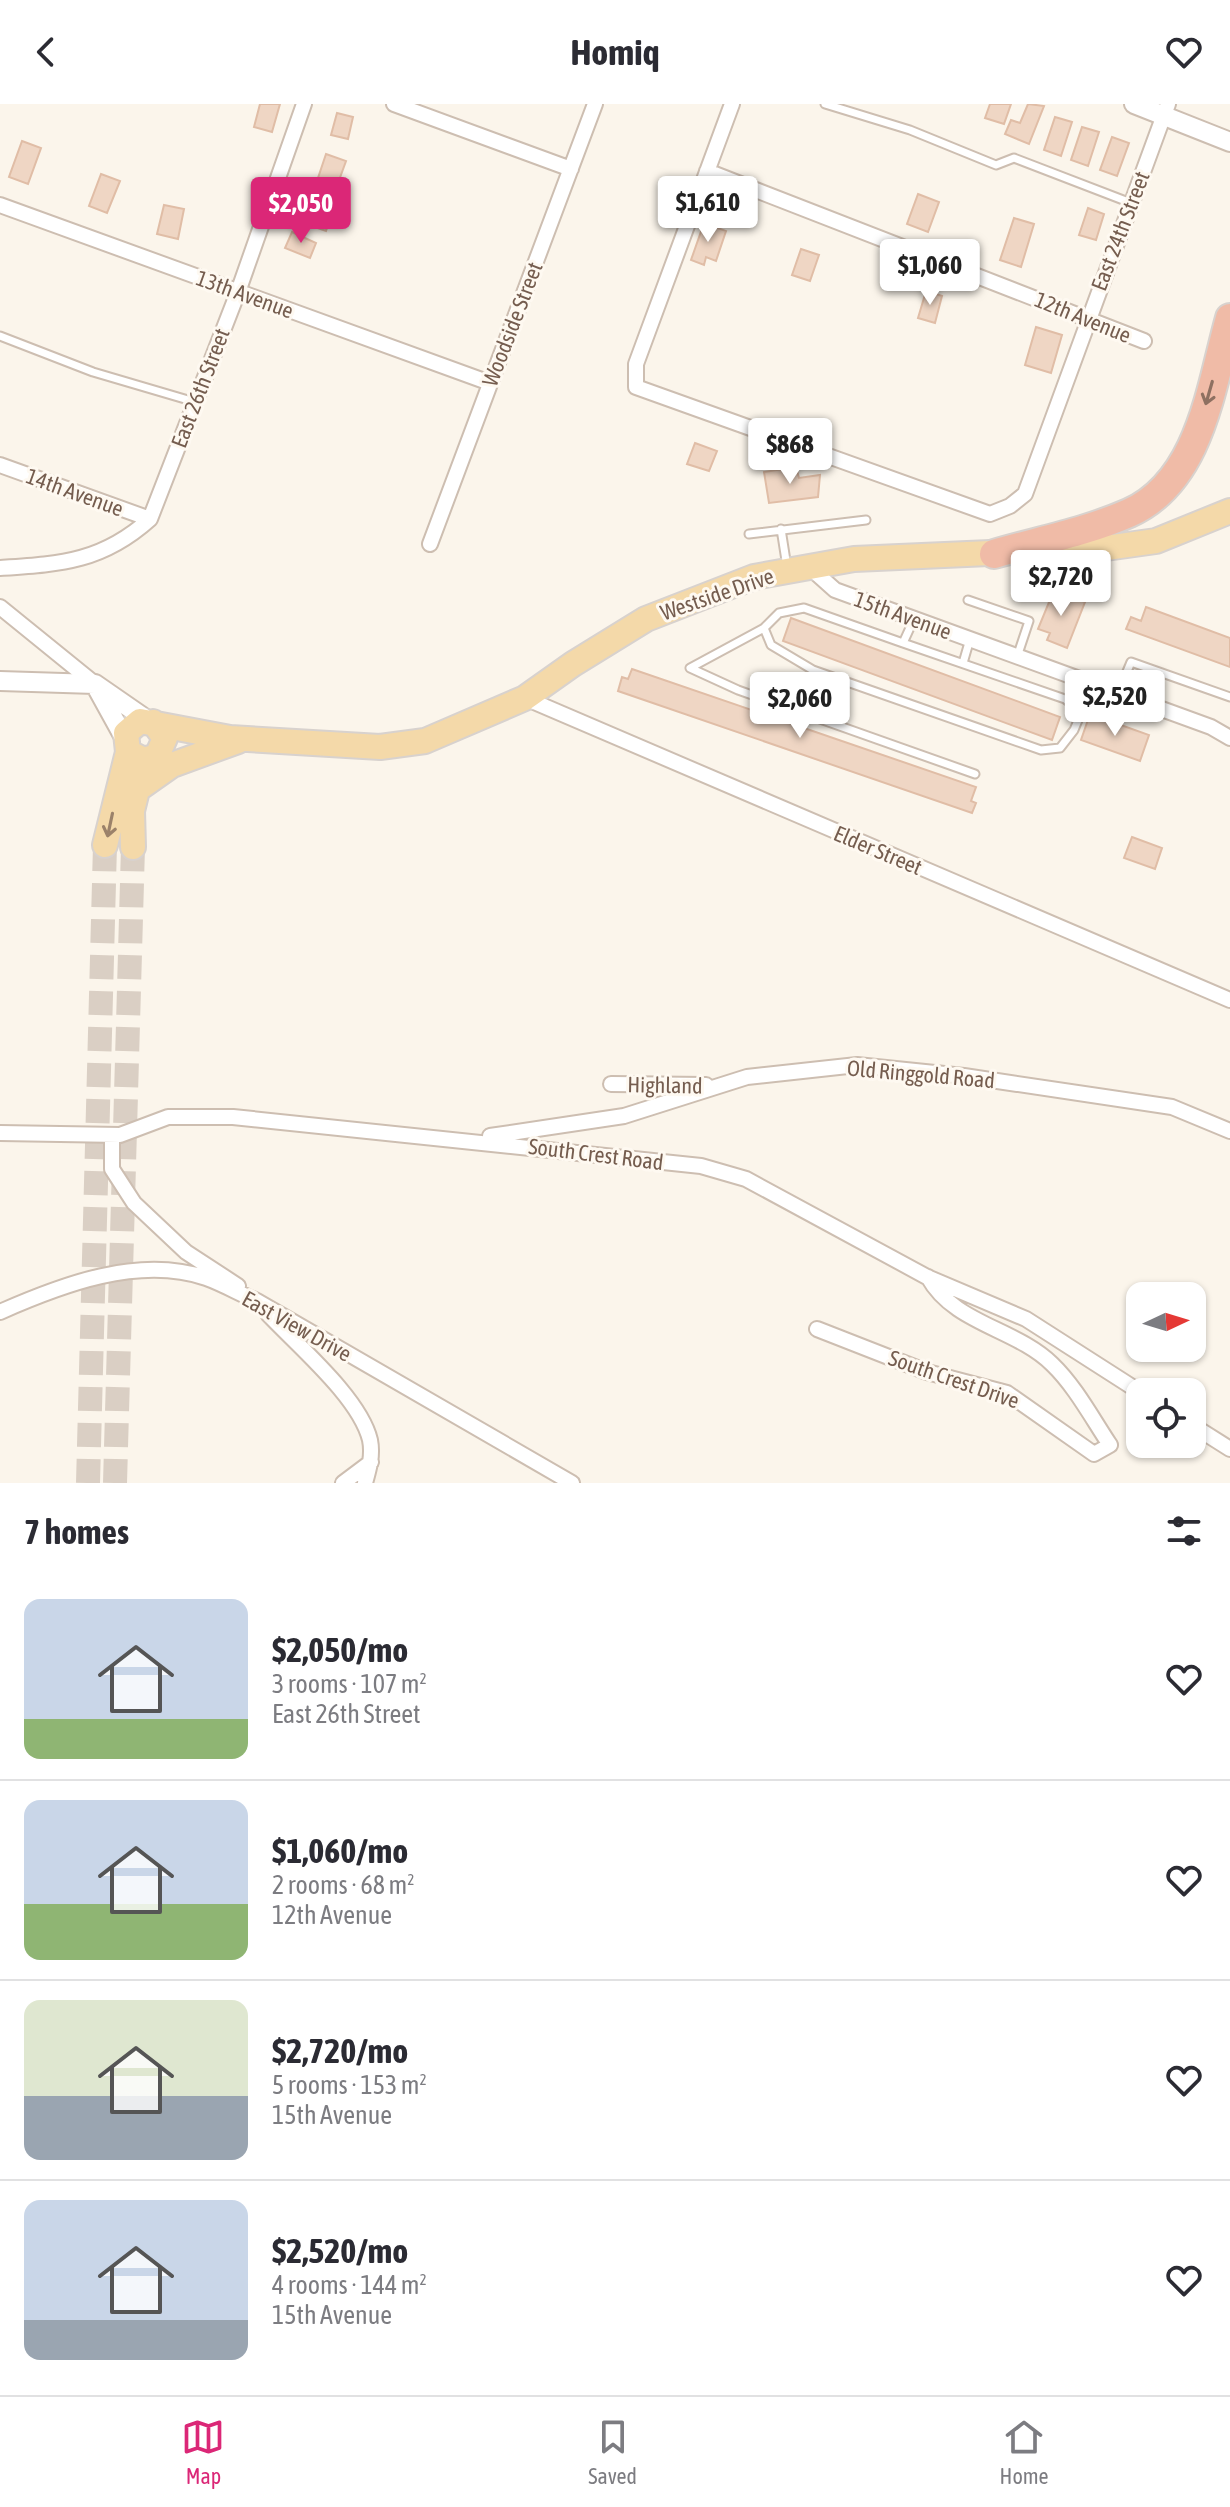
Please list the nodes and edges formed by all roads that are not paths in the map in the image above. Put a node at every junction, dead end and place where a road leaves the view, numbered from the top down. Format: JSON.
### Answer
{"nodes":[{"id":1,"x":304,"y":104,"type":"edge"},
{"id":2,"x":394,"y":104,"type":"edge"},
{"id":3,"x":595,"y":104,"type":"edge"},
{"id":4,"x":732,"y":104,"type":"edge"},
{"id":5,"x":825,"y":104,"type":"edge"},
{"id":6,"x":1134,"y":104,"type":"edge"},
{"id":7,"x":1166,"y":110,"type":"edge"},
{"id":8,"x":1230,"y":142,"type":"edge"},
{"id":9,"x":571,"y":169,"type":"junction"},
{"id":10,"x":707,"y":171,"type":"junction"},
{"id":11,"x":1131,"y":203,"type":"junction"},
{"id":12,"x":0,"y":205,"type":"edge"},
{"id":13,"x":238,"y":292,"type":"junction"},
{"id":14,"x":1088,"y":318,"type":"junction"},
{"id":15,"x":1230,"y":318,"type":"edge"},
{"id":16,"x":0,"y":336,"type":"edge"},
{"id":17,"x":1144,"y":341,"type":"dead end"},
{"id":18,"x":490,"y":383,"type":"junction"},
{"id":19,"x":195,"y":402,"type":"junction"},
{"id":20,"x":0,"y":465,"type":"edge"},
{"id":21,"x":1230,"y":511,"type":"edge"},
{"id":22,"x":150,"y":519,"type":"junction"},
{"id":23,"x":866,"y":520,"type":"dead end"},
{"id":24,"x":781,"y":529,"type":"junction"},
{"id":25,"x":749,"y":534,"type":"dead end"},
{"id":26,"x":430,"y":544,"type":"dead end"},
{"id":27,"x":994,"y":554,"type":"junction"},
{"id":28,"x":0,"y":568,"type":"edge"},
{"id":29,"x":797,"y":568,"type":"junction"},
{"id":30,"x":968,"y":600,"type":"dead end"},
{"id":31,"x":0,"y":607,"type":"edge"},
{"id":32,"x":914,"y":619,"type":"junction"},
{"id":33,"x":764,"y":628,"type":"junction"},
{"id":34,"x":970,"y":639,"type":"junction"},
{"id":35,"x":903,"y":643,"type":"junction"},
{"id":36,"x":1017,"y":657,"type":"junction"},
{"id":37,"x":963,"y":663,"type":"junction"},
{"id":38,"x":0,"y":681,"type":"edge"},
{"id":39,"x":95,"y":684,"type":"junction"},
{"id":40,"x":1093,"y":684,"type":"junction"},
{"id":41,"x":1118,"y":693,"type":"junction"},
{"id":42,"x":1230,"y":697,"type":"edge"},
{"id":43,"x":525,"y":698,"type":"junction"},
{"id":44,"x":1081,"y":711,"type":"junction"},
{"id":45,"x":150,"y":721,"type":"junction"},
{"id":46,"x":237,"y":738,"type":"junction"},
{"id":47,"x":1230,"y":738,"type":"edge"},
{"id":48,"x":142,"y":750,"type":"junction"},
{"id":49,"x":975,"y":774,"type":"dead end"},
{"id":50,"x":135,"y":791,"type":"junction"},
{"id":51,"x":105,"y":845,"type":"tunnel mouth"},
{"id":52,"x":133,"y":847,"type":"tunnel mouth"},
{"id":53,"x":1230,"y":1000,"type":"edge"},
{"id":54,"x":611,"y":1084,"type":"dead end"},
{"id":55,"x":718,"y":1085,"type":"junction"},
{"id":56,"x":1230,"y":1131,"type":"edge"},
{"id":57,"x":0,"y":1133,"type":"edge"},
{"id":58,"x":112,"y":1135,"type":"junction"},
{"id":59,"x":470,"y":1139,"type":"junction"},
{"id":60,"x":927,"y":1277,"type":"junction"},
{"id":61,"x":257,"y":1301,"type":"junction"},
{"id":62,"x":0,"y":1312,"type":"edge"},
{"id":63,"x":817,"y":1329,"type":"dead end"},
{"id":64,"x":1126,"y":1383,"type":"edge"},
{"id":65,"x":1206,"y":1434,"type":"edge"},
{"id":66,"x":1230,"y":1449,"type":"edge"},
{"id":67,"x":371,"y":1462,"type":"junction"},
{"id":68,"x":343,"y":1483,"type":"edge"},
{"id":69,"x":365,"y":1483,"type":"edge"},
{"id":70,"x":572,"y":1483,"type":"edge"}],
"edges":[{"from":1,"to":13,"type":"street","name":"East 26th Street"},
{"from":2,"to":9,"type":"street"},
{"from":3,"to":9,"type":"street","name":"Woodside Street"},
{"from":4,"to":10,"type":"street"},
{"from":5,"to":11,"type":"lane"},
{"from":6,"to":7,"type":"street"},
{"from":7,"to":8,"type":"street"},
{"from":7,"to":11,"type":"street","name":"East 24th Street"},
{"from":9,"to":18,"type":"street","name":"Woodside Street"},
{"from":10,"to":14,"type":"street","name":"12th Avenue"},
{"from":10,"to":14,"type":"street","name":"East 24th Street"},
{"from":11,"to":14,"type":"street","name":"East 24th Street"},
{"from":12,"to":13,"type":"street","name":"13th Avenue"},
{"from":13,"to":18,"type":"street","name":"13th Avenue"},
{"from":13,"to":19,"type":"street","name":"East 26th Street"},
{"from":14,"to":17,"type":"street","name":"12th Avenue"},
{"from":15,"to":27,"type":"highway","one_way":true},
{"from":16,"to":19,"type":"lane"},
{"from":18,"to":26,"type":"street","name":"Woodside Street"},
{"from":19,"to":22,"type":"street","name":"East 26th Street"},
{"from":20,"to":22,"type":"street","name":"14th Avenue"},
{"from":21,"to":27,"type":"main road","name":"Westside Drive"},
{"from":22,"to":28,"type":"street"},
{"from":23,"to":24,"type":"lane"},
{"from":24,"to":25,"type":"lane"},
{"from":24,"to":29,"type":"lane"},
{"from":27,"to":29,"type":"main road","name":"Westside Drive"},
{"from":29,"to":32,"type":"street","name":"15th Avenue"},
{"from":29,"to":43,"type":"main road","name":"Westside Drive"},
{"from":30,"to":36,"type":"lane"},
{"from":31,"to":39,"type":"street"},
{"from":32,"to":34,"type":"street","name":"15th Avenue"},
{"from":32,"to":35,"type":"lane"},
{"from":33,"to":35,"type":"lane"},
{"from":33,"to":44,"type":"lane"},
{"from":33,"to":49,"type":"lane"},
{"from":34,"to":36,"type":"street","name":"15th Avenue"},
{"from":34,"to":37,"type":"lane"},
{"from":35,"to":37,"type":"lane"},
{"from":36,"to":40,"type":"street","name":"15th Avenue"},
{"from":37,"to":44,"type":"lane"},
{"from":38,"to":39,"type":"street"},
{"from":39,"to":45,"type":"street"},
{"from":39,"to":48,"type":"street"},
{"from":40,"to":41,"type":"street","name":"15th Avenue"},
{"from":40,"to":44,"type":"lane"},
{"from":41,"to":42,"type":"lane"},
{"from":41,"to":47,"type":"street","name":"15th Avenue"},
{"from":43,"to":46,"type":"main road","name":"Westside Drive"},
{"from":43,"to":53,"type":"street","name":"Elder Street"},
{"from":45,"to":46,"type":"main road","name":"Westside Drive"},
{"from":45,"to":48,"type":"main road"},
{"from":45,"to":48,"type":"main road"},
{"from":46,"to":48,"type":"main road","name":"Westside Drive"},
{"from":46,"to":50,"type":"main road"},
{"from":48,"to":50,"type":"main road"},
{"from":48,"to":51,"type":"main road","one_way":true},
{"from":50,"to":52,"type":"main road"},
{"from":54,"to":55,"type":"street","name":"Highland"},
{"from":55,"to":56,"type":"street","name":"Old Ringgold Road"},
{"from":55,"to":59,"type":"street","name":"Old Ringgold Road"},
{"from":57,"to":58,"type":"street","name":"South Crest Road"},
{"from":58,"to":59,"type":"street","name":"South Crest Road"},
{"from":58,"to":61,"type":"street"},
{"from":59,"to":60,"type":"street","name":"South Crest Road"},
{"from":60,"to":63,"type":"street","name":"South Crest Drive"},
{"from":60,"to":64,"type":"street","name":"South Crest Road"},
{"from":61,"to":62,"type":"street","name":"East View Drive"},
{"from":61,"to":67,"type":"street"},
{"from":61,"to":70,"type":"street","name":"East View Drive"},
{"from":65,"to":66,"type":"street"},
{"from":67,"to":68,"type":"street"},
{"from":67,"to":69,"type":"street"}]}
